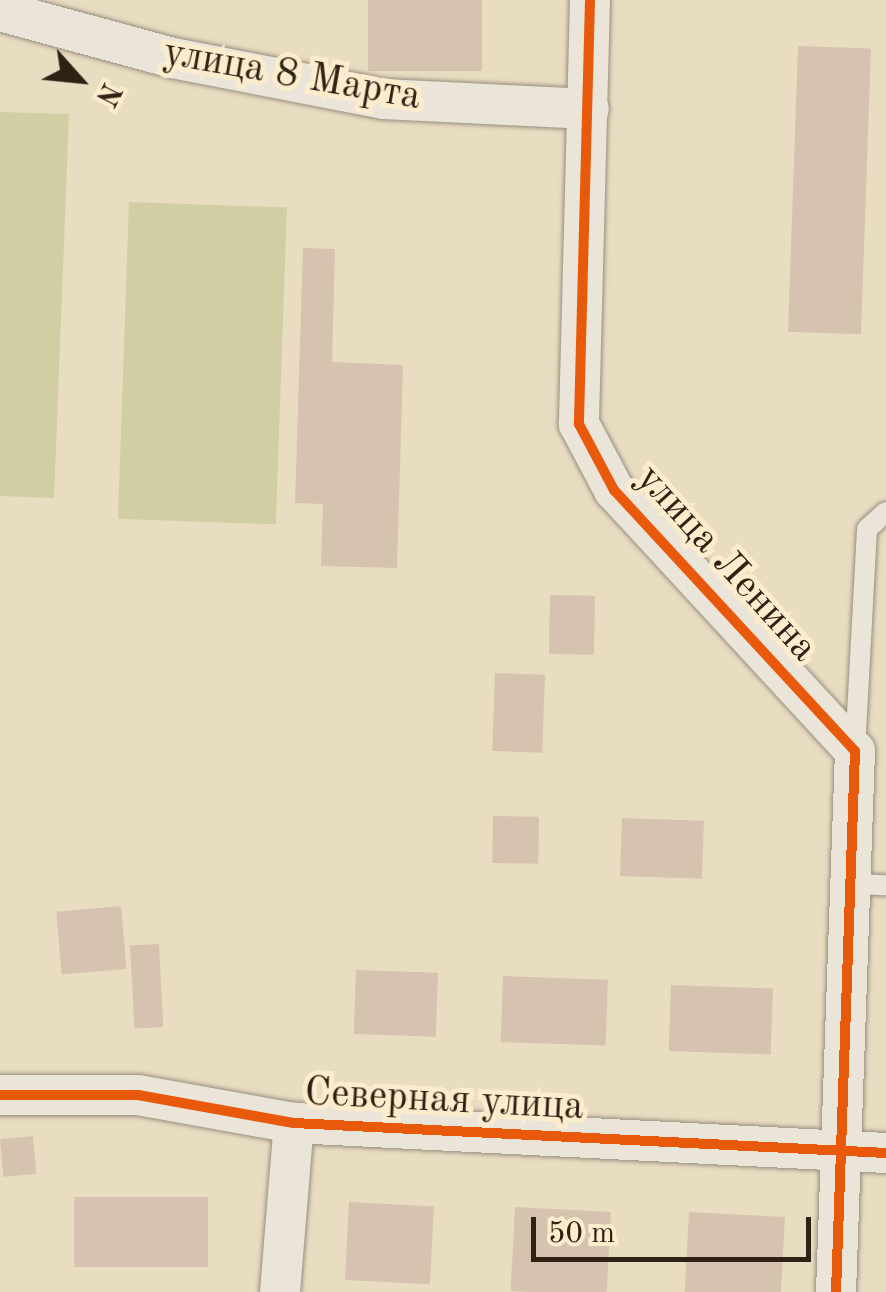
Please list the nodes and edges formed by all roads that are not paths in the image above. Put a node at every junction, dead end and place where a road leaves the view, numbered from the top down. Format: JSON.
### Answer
{"nodes":[{"id":1,"x":590,"y":0,"type":"edge"},
{"id":2,"x":0,"y":11,"type":"edge"},
{"id":3,"x":589,"y":109,"type":"junction"},
{"id":4,"x":886,"y":512,"type":"edge"},
{"id":5,"x":855,"y":751,"type":"junction"},
{"id":6,"x":869,"y":885,"type":"edge"},
{"id":7,"x":0,"y":1095,"type":"edge"},
{"id":8,"x":294,"y":1124,"type":"junction"},
{"id":9,"x":886,"y":1153,"type":"edge"},
{"id":10,"x":841,"y":1154,"type":"junction"},
{"id":11,"x":280,"y":1292,"type":"edge"},
{"id":12,"x":836,"y":1292,"type":"edge"}],
"edges":[{"from":1,"to":3,"type":"street","name":"улица Ленина"},
{"from":2,"to":3,"type":"street","name":"улица 8 Марта"},
{"from":3,"to":5,"type":"street","name":"улица Ленина"},
{"from":4,"to":5,"type":"lane"},
{"from":5,"to":6,"type":"street"},
{"from":6,"to":10,"type":"street"},
{"from":7,"to":8,"type":"street","name":"Северная улица"},
{"from":8,"to":10,"type":"street","name":"Северная улица"},
{"from":8,"to":11,"type":"street"},
{"from":9,"to":10,"type":"street","name":"Северная улица"},
{"from":10,"to":12,"type":"street"}]}
